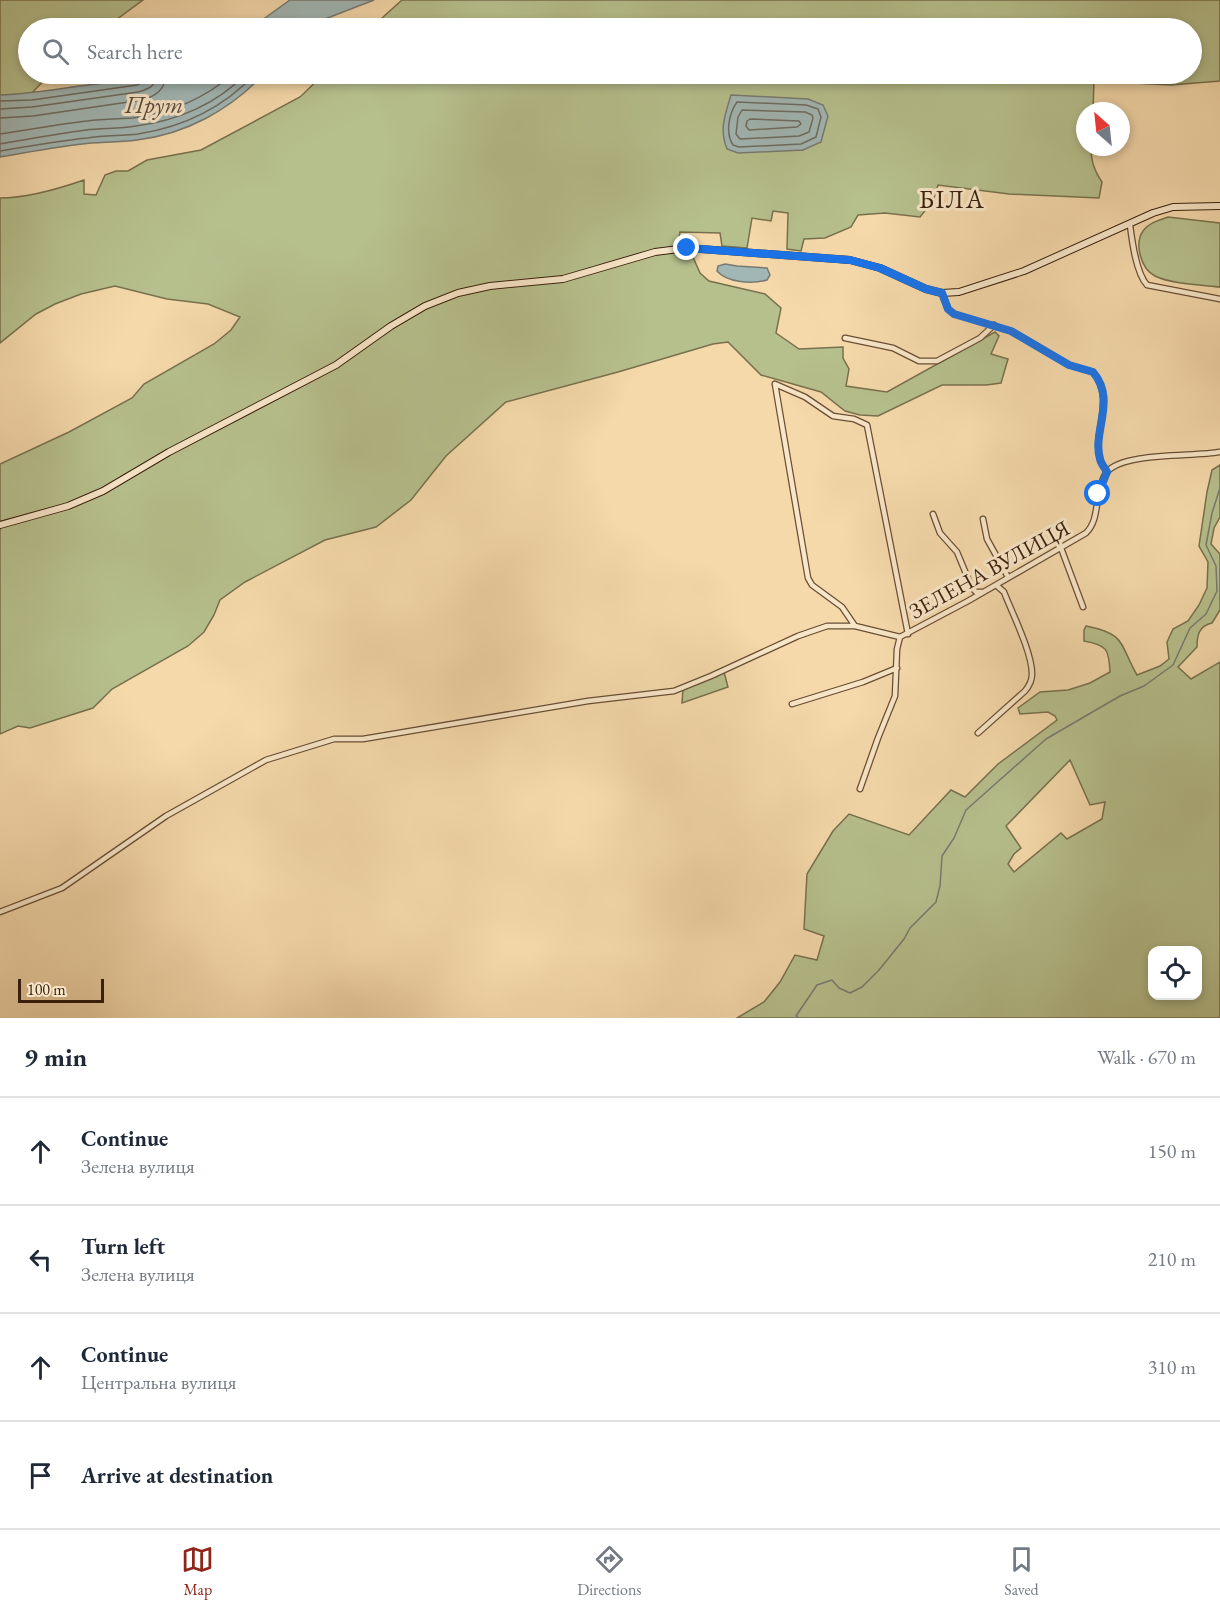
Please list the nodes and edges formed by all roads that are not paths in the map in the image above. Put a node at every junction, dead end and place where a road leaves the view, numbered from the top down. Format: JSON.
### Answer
{"nodes":[{"id":1,"x":1220,"y":206,"type":"edge"},
{"id":2,"x":1130,"y":225,"type":"junction"},
{"id":3,"x":942,"y":293,"type":"junction"},
{"id":4,"x":1220,"y":298,"type":"edge"},
{"id":5,"x":994,"y":325,"type":"junction"},
{"id":6,"x":845,"y":338,"type":"dead end"},
{"id":7,"x":1220,"y":452,"type":"edge"},
{"id":8,"x":1107,"y":472,"type":"junction"},
{"id":9,"x":933,"y":514,"type":"dead end"},
{"id":10,"x":983,"y":519,"type":"dead end"},
{"id":11,"x":0,"y":525,"type":"edge"},
{"id":12,"x":1061,"y":548,"type":"junction"},
{"id":13,"x":1008,"y":577,"type":"junction"},
{"id":14,"x":996,"y":585,"type":"junction"},
{"id":15,"x":982,"y":592,"type":"junction"},
{"id":16,"x":1083,"y":607,"type":"dead end"},
{"id":17,"x":855,"y":626,"type":"junction"},
{"id":18,"x":908,"y":634,"type":"junction"},
{"id":19,"x":900,"y":637,"type":"junction"},
{"id":20,"x":897,"y":668,"type":"junction"},
{"id":21,"x":792,"y":704,"type":"dead end"},
{"id":22,"x":978,"y":733,"type":"dead end"},
{"id":23,"x":860,"y":789,"type":"dead end"},
{"id":24,"x":0,"y":912,"type":"edge"}],
"edges":[{"from":1,"to":2,"type":"main road"},
{"from":2,"to":3,"type":"main road"},
{"from":2,"to":4,"type":"street"},
{"from":3,"to":5,"type":"street"},
{"from":3,"to":11,"type":"main road"},
{"from":5,"to":6,"type":"street"},
{"from":5,"to":8,"type":"street"},
{"from":7,"to":8,"type":"street"},
{"from":8,"to":12,"type":"street","name":"ЗЕЛЕНА ВУЛИЦЯ"},
{"from":9,"to":15,"type":"street"},
{"from":10,"to":13,"type":"street"},
{"from":12,"to":13,"type":"street","name":"ЗЕЛЕНА ВУЛИЦЯ"},
{"from":12,"to":16,"type":"street"},
{"from":13,"to":14,"type":"street","name":"ЗЕЛЕНА ВУЛИЦЯ"},
{"from":14,"to":15,"type":"street","name":"ЗЕЛЕНА ВУЛИЦЯ"},
{"from":14,"to":22,"type":"street"},
{"from":15,"to":18,"type":"street","name":"ЗЕЛЕНА ВУЛИЦЯ"},
{"from":17,"to":18,"type":"street"},
{"from":17,"to":19,"type":"street","name":"ЗЕЛЕНА ВУЛИЦЯ"},
{"from":17,"to":24,"type":"street","name":"ЗЕЛЕНА ВУЛИЦЯ"},
{"from":18,"to":19,"type":"street","name":"ЗЕЛЕНА ВУЛИЦЯ"},
{"from":19,"to":20,"type":"street"},
{"from":20,"to":21,"type":"street"},
{"from":20,"to":23,"type":"street"}]}
